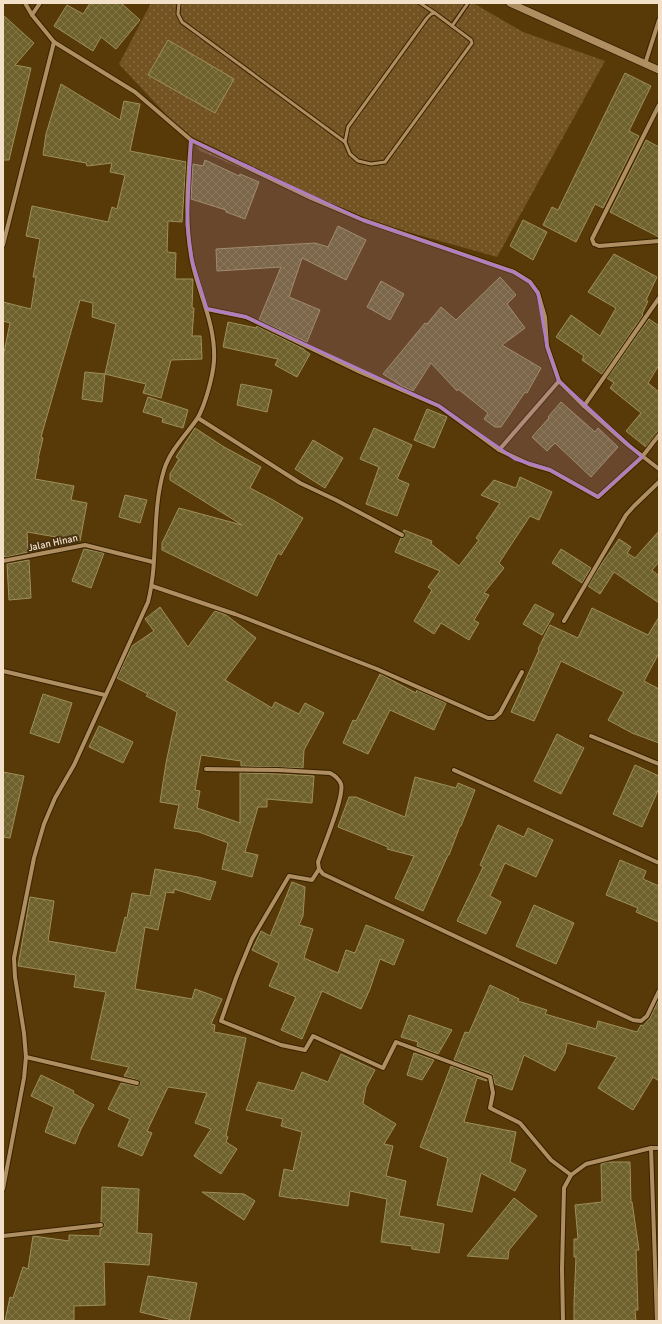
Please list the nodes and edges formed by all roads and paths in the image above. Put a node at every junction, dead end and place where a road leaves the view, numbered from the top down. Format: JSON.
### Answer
{"nodes":[{"id":1,"x":25,"y":3,"type":"edge"},
{"id":2,"x":40,"y":3,"type":"edge"},
{"id":3,"x":179,"y":3,"type":"edge"},
{"id":4,"x":420,"y":3,"type":"edge"},
{"id":5,"x":468,"y":3,"type":"edge"},
{"id":6,"x":510,"y":3,"type":"edge"},
{"id":7,"x":435,"y":13,"type":"junction"},
{"id":8,"x":32,"y":16,"type":"junction"},
{"id":9,"x":659,"y":20,"type":"edge"},
{"id":10,"x":452,"y":26,"type":"junction"},
{"id":11,"x":54,"y":42,"type":"junction"},
{"id":12,"x":645,"y":64,"type":"junction"},
{"id":13,"x":659,"y":70,"type":"edge"},
{"id":14,"x":659,"y":105,"type":"edge"},
{"id":15,"x":191,"y":140,"type":"junction"},
{"id":16,"x":345,"y":142,"type":"junction"},
{"id":17,"x":659,"y":241,"type":"edge"},
{"id":18,"x":3,"y":245,"type":"edge"},
{"id":19,"x":659,"y":298,"type":"edge"},
{"id":20,"x":207,"y":309,"type":"junction"},
{"id":21,"x":559,"y":381,"type":"junction"},
{"id":22,"x":584,"y":406,"type":"junction"},
{"id":23,"x":198,"y":418,"type":"junction"},
{"id":24,"x":659,"y":435,"type":"edge"},
{"id":25,"x":499,"y":450,"type":"junction"},
{"id":26,"x":642,"y":457,"type":"junction"},
{"id":27,"x":659,"y":469,"type":"edge"},
{"id":28,"x":659,"y":482,"type":"edge"},
{"id":29,"x":402,"y":536,"type":"dead end"},
{"id":30,"x":3,"y":561,"type":"edge"},
{"id":31,"x":153,"y":562,"type":"junction"},
{"id":32,"x":152,"y":586,"type":"junction"},
{"id":33,"x":564,"y":621,"type":"dead end"},
{"id":34,"x":3,"y":671,"type":"edge"},
{"id":35,"x":522,"y":672,"type":"dead end"},
{"id":36,"x":105,"y":695,"type":"junction"},
{"id":37,"x":591,"y":736,"type":"dead end"},
{"id":38,"x":659,"y":764,"type":"edge"},
{"id":39,"x":206,"y":769,"type":"dead end"},
{"id":40,"x":454,"y":770,"type":"dead end"},
{"id":41,"x":659,"y":863,"type":"edge"},
{"id":42,"x":319,"y":869,"type":"junction"},
{"id":43,"x":659,"y":991,"type":"edge"},
{"id":44,"x":26,"y":1057,"type":"junction"},
{"id":45,"x":137,"y":1083,"type":"dead end"},
{"id":46,"x":651,"y":1148,"type":"junction"},
{"id":47,"x":659,"y":1148,"type":"edge"},
{"id":48,"x":571,"y":1174,"type":"junction"},
{"id":49,"x":3,"y":1189,"type":"edge"},
{"id":50,"x":101,"y":1225,"type":"dead end"},
{"id":51,"x":3,"y":1236,"type":"edge"},
{"id":52,"x":563,"y":1321,"type":"edge"},
{"id":53,"x":657,"y":1321,"type":"edge"}],
"edges":[{"from":1,"to":8,"type":"street"},
{"from":2,"to":8,"type":"street"},
{"from":3,"to":16,"type":"lane"},
{"from":4,"to":7,"type":"lane"},
{"from":5,"to":10,"type":"lane"},
{"from":6,"to":12,"type":"street"},
{"from":7,"to":10,"type":"lane"},
{"from":7,"to":16,"type":"lane"},
{"from":8,"to":11,"type":"street"},
{"from":9,"to":12,"type":"street"},
{"from":10,"to":16,"type":"lane"},
{"from":11,"to":15,"type":"street"},
{"from":11,"to":18,"type":"street"},
{"from":12,"to":13,"type":"street"},
{"from":14,"to":17,"type":"street"},
{"from":15,"to":20,"type":"street"},
{"from":15,"to":21,"type":"street"},
{"from":19,"to":22,"type":"street"},
{"from":20,"to":23,"type":"street"},
{"from":20,"to":25,"type":"street"},
{"from":21,"to":22,"type":"street"},
{"from":21,"to":25,"type":"street"},
{"from":22,"to":26,"type":"street"},
{"from":23,"to":29,"type":"street"},
{"from":23,"to":31,"type":"street"},
{"from":24,"to":26,"type":"street"},
{"from":25,"to":26,"type":"street"},
{"from":26,"to":27,"type":"street"},
{"from":28,"to":33,"type":"street"},
{"from":30,"to":31,"type":"street","name":"Jalan Hinan"},
{"from":31,"to":32,"type":"street"},
{"from":32,"to":35,"type":"street"},
{"from":32,"to":36,"type":"street"},
{"from":34,"to":36,"type":"street"},
{"from":36,"to":44,"type":"street"},
{"from":37,"to":38,"type":"street"},
{"from":39,"to":42,"type":"street"},
{"from":40,"to":41,"type":"street"},
{"from":42,"to":43,"type":"street"},
{"from":42,"to":48,"type":"street"},
{"from":44,"to":45,"type":"street"},
{"from":44,"to":49,"type":"street"},
{"from":46,"to":47,"type":"street"},
{"from":46,"to":48,"type":"street"},
{"from":46,"to":53,"type":"street"},
{"from":48,"to":52,"type":"street"},
{"from":50,"to":51,"type":"street"}]}
